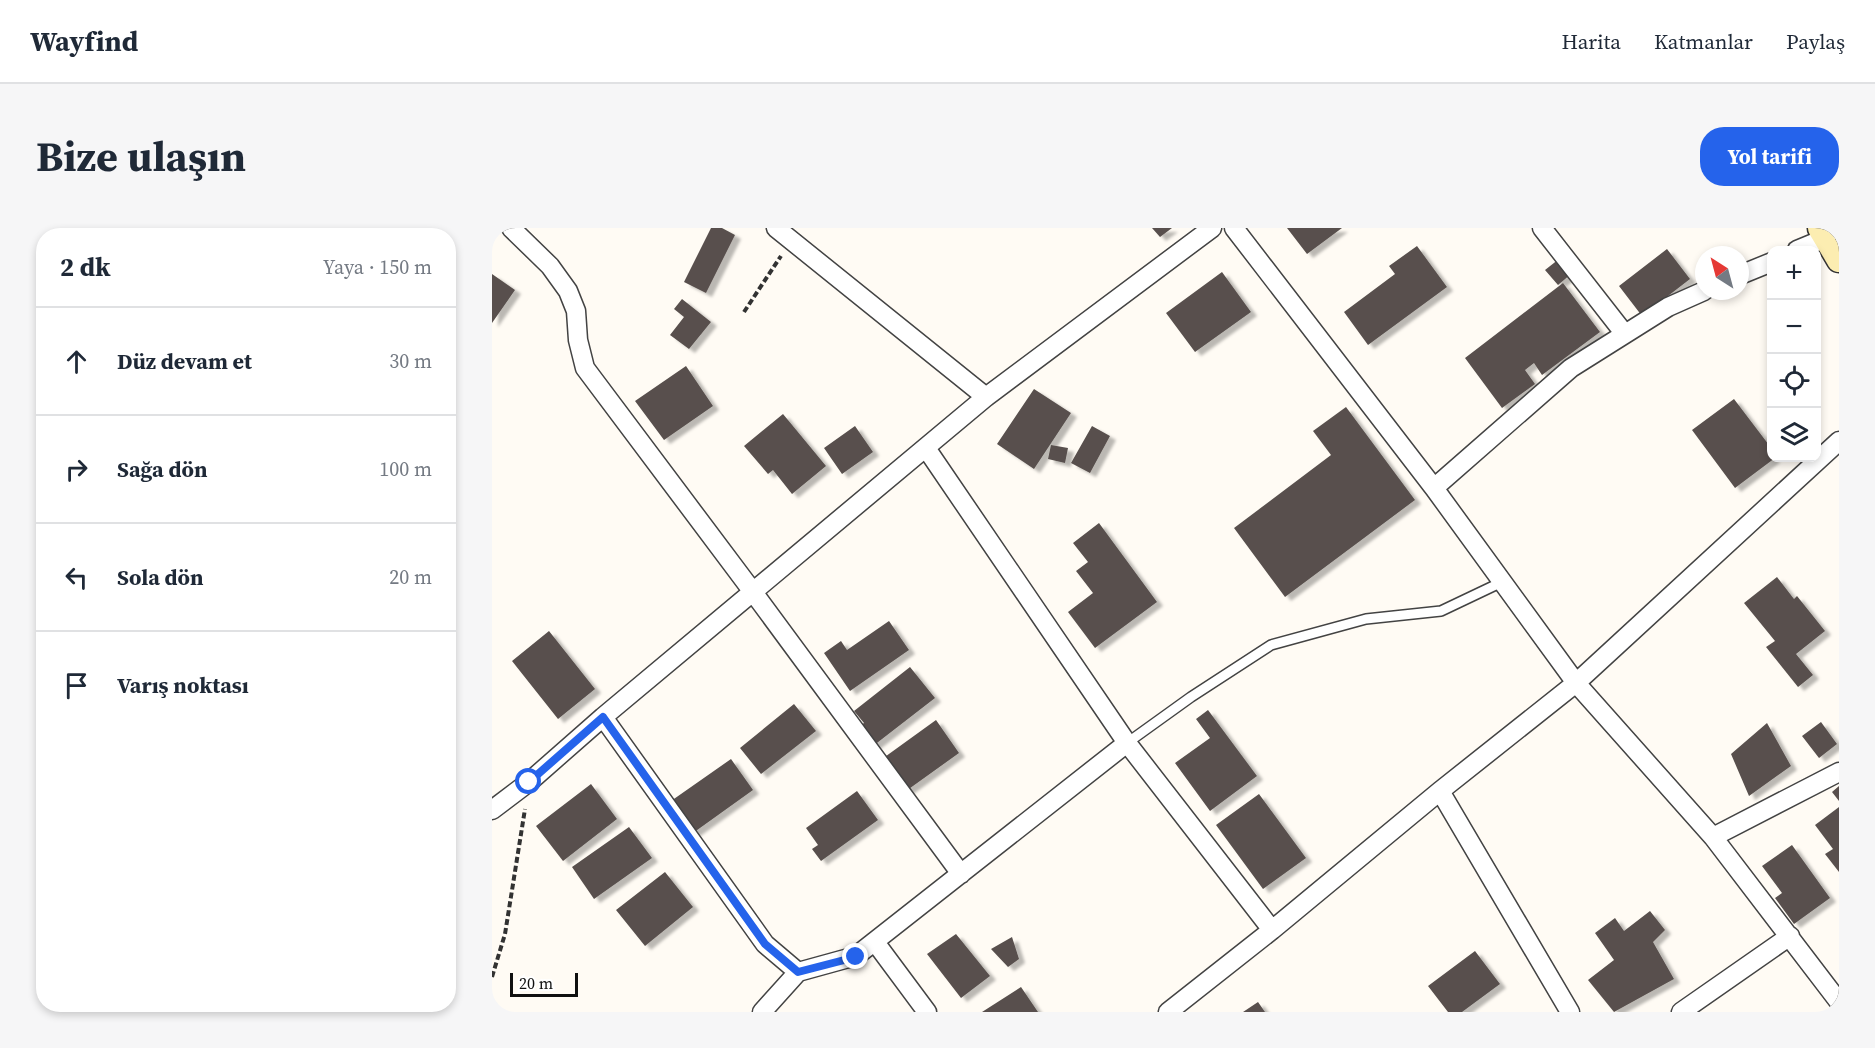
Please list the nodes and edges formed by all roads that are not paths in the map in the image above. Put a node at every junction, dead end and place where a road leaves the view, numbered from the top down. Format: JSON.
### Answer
{"nodes":[{"id":1,"x":511,"y":228,"type":"edge"},
{"id":2,"x":776,"y":228,"type":"edge"},
{"id":3,"x":1212,"y":228,"type":"edge"},
{"id":4,"x":1234,"y":228,"type":"edge"},
{"id":5,"x":1542,"y":228,"type":"edge"},
{"id":6,"x":1823,"y":233,"type":"edge"},
{"id":7,"x":1803,"y":246,"type":"edge"},
{"id":8,"x":1839,"y":260,"type":"edge"},
{"id":9,"x":1767,"y":264,"type":"edge"},
{"id":10,"x":1749,"y":271,"type":"edge"},
{"id":11,"x":1695,"y":295,"type":"edge"},
{"id":12,"x":1624,"y":333,"type":"junction"},
{"id":13,"x":986,"y":397,"type":"junction"},
{"id":14,"x":1839,"y":441,"type":"edge"},
{"id":15,"x":926,"y":448,"type":"junction"},
{"id":16,"x":1434,"y":488,"type":"junction"},
{"id":17,"x":1502,"y":582,"type":"junction"},
{"id":18,"x":753,"y":592,"type":"junction"},
{"id":19,"x":1576,"y":683,"type":"junction"},
{"id":20,"x":603,"y":717,"type":"junction"},
{"id":21,"x":1127,"y":743,"type":"junction"},
{"id":22,"x":1839,"y":772,"type":"edge"},
{"id":23,"x":1440,"y":791,"type":"junction"},
{"id":24,"x":492,"y":810,"type":"edge"},
{"id":25,"x":1713,"y":837,"type":"junction"},
{"id":26,"x":961,"y":874,"type":"junction"},
{"id":27,"x":1272,"y":930,"type":"junction"},
{"id":28,"x":1790,"y":936,"type":"junction"},
{"id":29,"x":875,"y":942,"type":"junction"},
{"id":30,"x":798,"y":972,"type":"junction"},
{"id":31,"x":1839,"y":1002,"type":"edge"},
{"id":32,"x":762,"y":1012,"type":"edge"},
{"id":33,"x":927,"y":1012,"type":"edge"},
{"id":34,"x":1168,"y":1012,"type":"edge"},
{"id":35,"x":1570,"y":1012,"type":"edge"},
{"id":36,"x":1681,"y":1012,"type":"edge"}],
"edges":[{"from":1,"to":18,"type":"street"},
{"from":2,"to":13,"type":"street"},
{"from":3,"to":13,"type":"street"},
{"from":4,"to":16,"type":"street"},
{"from":5,"to":12,"type":"street"},
{"from":6,"to":7,"type":"street"},
{"from":6,"to":8,"type":"main road"},
{"from":9,"to":10,"type":"street"},
{"from":11,"to":12,"type":"street"},
{"from":12,"to":16,"type":"street"},
{"from":13,"to":15,"type":"street"},
{"from":14,"to":19,"type":"street"},
{"from":15,"to":18,"type":"street"},
{"from":15,"to":21,"type":"street"},
{"from":16,"to":17,"type":"street"},
{"from":17,"to":19,"type":"street"},
{"from":17,"to":21,"type":"lane"},
{"from":18,"to":20,"type":"street"},
{"from":18,"to":26,"type":"street"},
{"from":19,"to":23,"type":"street"},
{"from":19,"to":25,"type":"street"},
{"from":20,"to":24,"type":"street"},
{"from":20,"to":30,"type":"street"},
{"from":21,"to":26,"type":"street"},
{"from":21,"to":27,"type":"street"},
{"from":22,"to":25,"type":"street"},
{"from":23,"to":27,"type":"street"},
{"from":23,"to":35,"type":"street"},
{"from":25,"to":28,"type":"street"},
{"from":26,"to":29,"type":"street"},
{"from":27,"to":34,"type":"street"},
{"from":28,"to":31,"type":"street"},
{"from":28,"to":36,"type":"street"},
{"from":29,"to":30,"type":"street"},
{"from":29,"to":33,"type":"street"},
{"from":30,"to":32,"type":"street"}]}
